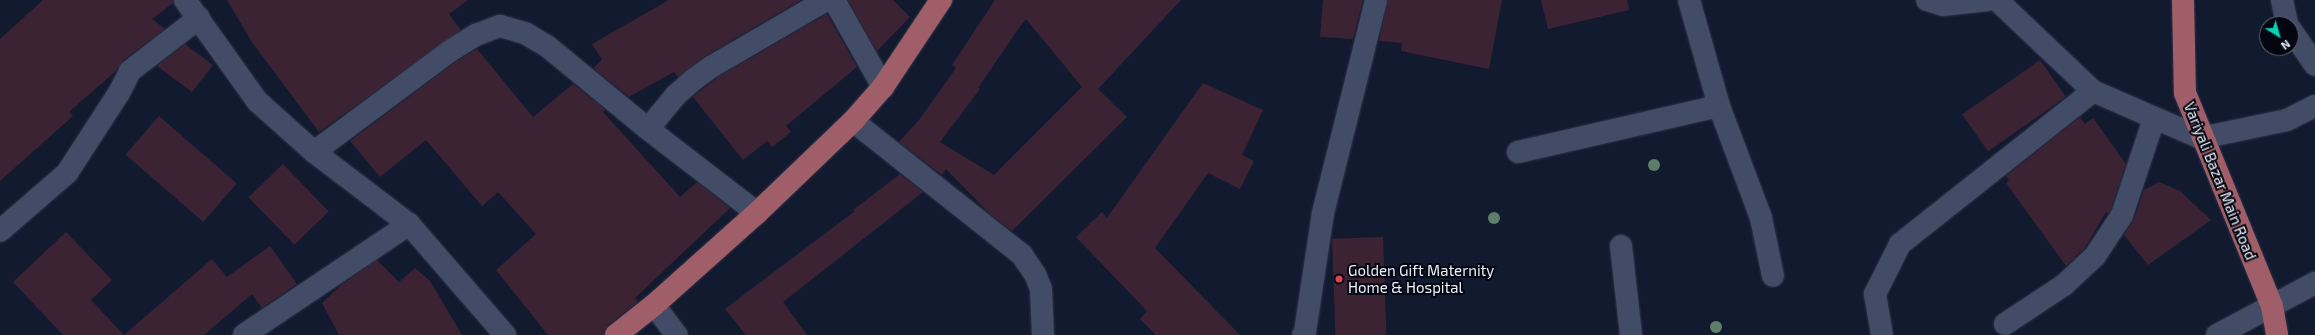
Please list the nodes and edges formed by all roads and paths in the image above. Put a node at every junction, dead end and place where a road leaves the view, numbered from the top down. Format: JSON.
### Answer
{"nodes":[{"id":1,"x":185,"y":0,"type":"edge"},
{"id":2,"x":826,"y":0,"type":"edge"},
{"id":3,"x":834,"y":0,"type":"edge"},
{"id":4,"x":942,"y":0,"type":"edge"},
{"id":5,"x":1376,"y":0,"type":"edge"},
{"id":6,"x":1689,"y":0,"type":"edge"},
{"id":7,"x":1927,"y":0,"type":"edge"},
{"id":8,"x":1988,"y":0,"type":"edge"},
{"id":9,"x":1997,"y":0,"type":"edge"},
{"id":10,"x":2182,"y":0,"type":"edge"},
{"id":11,"x":2282,"y":0,"type":"edge"},
{"id":12,"x":2020,"y":10,"type":"edge"},
{"id":13,"x":2285,"y":16,"type":"edge"},
{"id":14,"x":199,"y":18,"type":"junction"},
{"id":15,"x":2299,"y":42,"type":"edge"},
{"id":16,"x":2315,"y":65,"type":"edge"},
{"id":17,"x":883,"y":87,"type":"junction"},
{"id":18,"x":2093,"y":91,"type":"junction"},
{"id":19,"x":1719,"y":106,"type":"junction"},
{"id":20,"x":2315,"y":106,"type":"edge"},
{"id":21,"x":2154,"y":119,"type":"junction"},
{"id":22,"x":853,"y":121,"type":"junction"},
{"id":23,"x":648,"y":129,"type":"junction"},
{"id":24,"x":2201,"y":138,"type":"junction"},
{"id":25,"x":314,"y":152,"type":"junction"},
{"id":26,"x":1518,"y":152,"type":"dead end"},
{"id":27,"x":757,"y":212,"type":"junction"},
{"id":28,"x":4,"y":220,"type":"edge"},
{"id":29,"x":409,"y":224,"type":"junction"},
{"id":30,"x":1621,"y":246,"type":"dead end"},
{"id":31,"x":1773,"y":276,"type":"dead end"},
{"id":32,"x":2315,"y":283,"type":"edge"},
{"id":33,"x":654,"y":305,"type":"junction"},
{"id":34,"x":2272,"y":306,"type":"junction"},
{"id":35,"x":2005,"y":324,"type":"dead end"},
{"id":36,"x":1305,"y":334,"type":"edge"},
{"id":37,"x":244,"y":335,"type":"edge"},
{"id":38,"x":505,"y":335,"type":"edge"},
{"id":39,"x":616,"y":335,"type":"edge"},
{"id":40,"x":677,"y":335,"type":"edge"},
{"id":41,"x":1043,"y":335,"type":"edge"},
{"id":42,"x":1631,"y":335,"type":"edge"},
{"id":43,"x":1882,"y":335,"type":"edge"},
{"id":44,"x":2217,"y":335,"type":"edge"},
{"id":45,"x":2277,"y":335,"type":"edge"}],
"edges":[{"from":1,"to":14,"type":"street"},
{"from":2,"to":23,"type":"street"},
{"from":3,"to":17,"type":"street"},
{"from":4,"to":17,"type":"main road"},
{"from":5,"to":36,"type":"street"},
{"from":6,"to":19,"type":"street"},
{"from":7,"to":8,"type":"street"},
{"from":9,"to":12,"type":"street"},
{"from":10,"to":24,"type":"main road","name":"Variyali Bazar Main Road"},
{"from":11,"to":13,"type":"street"},
{"from":12,"to":18,"type":"street"},
{"from":14,"to":25,"type":"street"},
{"from":14,"to":28,"type":"street"},
{"from":15,"to":16,"type":"street"},
{"from":17,"to":22,"type":"main road"},
{"from":18,"to":21,"type":"street"},
{"from":18,"to":43,"type":"street"},
{"from":19,"to":26,"type":"street"},
{"from":19,"to":31,"type":"street"},
{"from":20,"to":24,"type":"street"},
{"from":21,"to":24,"type":"street"},
{"from":21,"to":35,"type":"street"},
{"from":22,"to":27,"type":"main road"},
{"from":22,"to":41,"type":"street"},
{"from":23,"to":25,"type":"street"},
{"from":23,"to":27,"type":"street"},
{"from":24,"to":34,"type":"main road","name":"Variyali Bazar Main Road"},
{"from":25,"to":29,"type":"street"},
{"from":27,"to":33,"type":"main road"},
{"from":29,"to":37,"type":"street"},
{"from":29,"to":38,"type":"street"},
{"from":30,"to":42,"type":"street"},
{"from":32,"to":34,"type":"street"},
{"from":33,"to":39,"type":"main road"},
{"from":33,"to":40,"type":"street"},
{"from":34,"to":44,"type":"street"},
{"from":34,"to":45,"type":"main road","name":"Variyali Bazar Main Road"}]}
